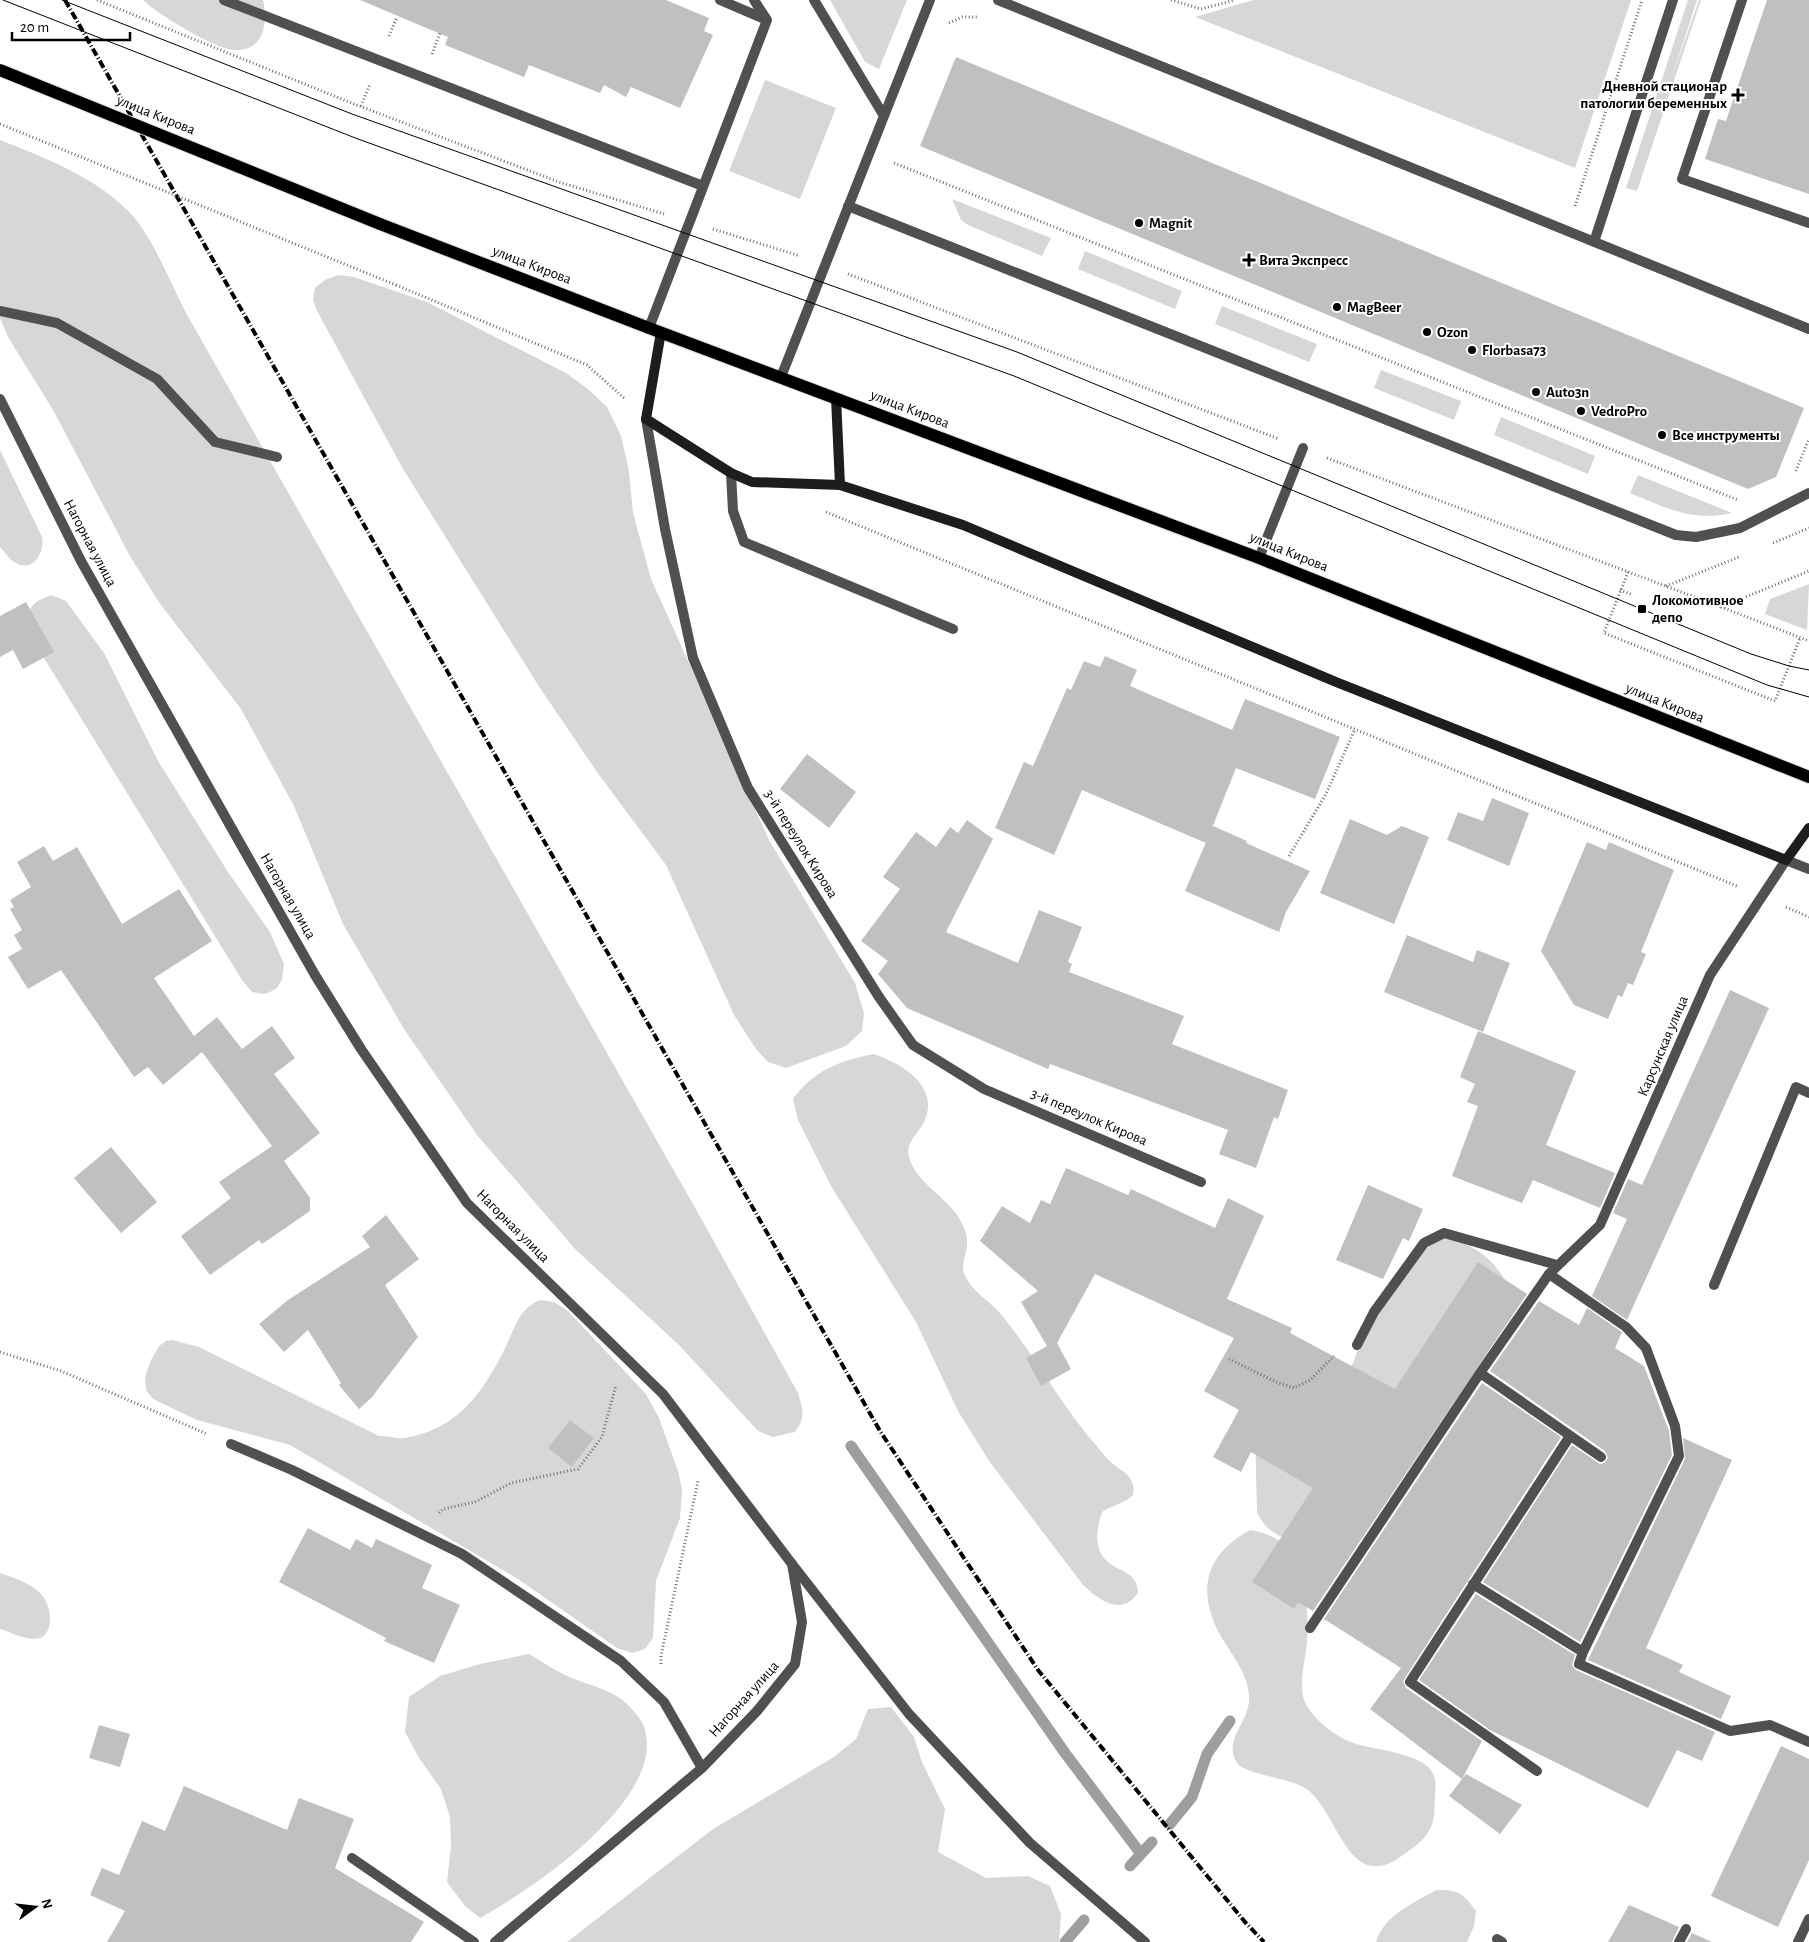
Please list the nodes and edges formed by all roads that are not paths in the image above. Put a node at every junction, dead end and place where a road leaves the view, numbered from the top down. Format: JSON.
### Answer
{"nodes":[{"id":1,"x":224,"y":0,"type":"edge"},
{"id":2,"x":720,"y":0,"type":"edge"},
{"id":3,"x":754,"y":0,"type":"edge"},
{"id":4,"x":814,"y":0,"type":"edge"},
{"id":5,"x":930,"y":0,"type":"edge"},
{"id":6,"x":998,"y":0,"type":"edge"},
{"id":7,"x":1673,"y":0,"type":"edge"},
{"id":8,"x":1742,"y":0,"type":"edge"},
{"id":9,"x":767,"y":20,"type":"junction"},
{"id":10,"x":0,"y":70,"type":"edge"},
{"id":11,"x":884,"y":116,"type":"junction"},
{"id":12,"x":703,"y":186,"type":"junction"},
{"id":13,"x":848,"y":206,"type":"junction"},
{"id":14,"x":1809,"y":223,"type":"edge"},
{"id":15,"x":1594,"y":242,"type":"junction"},
{"id":16,"x":0,"y":311,"type":"edge"},
{"id":17,"x":1809,"y":329,"type":"edge"},
{"id":18,"x":655,"y":330,"type":"junction"},
{"id":19,"x":781,"y":377,"type":"junction"},
{"id":20,"x":0,"y":398,"type":"edge"},
{"id":21,"x":836,"y":398,"type":"junction"},
{"id":22,"x":646,"y":419,"type":"junction"},
{"id":23,"x":1302,"y":448,"type":"road end"},
{"id":24,"x":277,"y":457,"type":"dead end"},
{"id":25,"x":731,"y":473,"type":"junction"},
{"id":26,"x":840,"y":485,"type":"junction"},
{"id":27,"x":1809,"y":493,"type":"edge"},
{"id":28,"x":1259,"y":558,"type":"junction"},
{"id":29,"x":953,"y":629,"type":"dead end"},
{"id":30,"x":1809,"y":777,"type":"edge"},
{"id":31,"x":1809,"y":828,"type":"edge"},
{"id":32,"x":1786,"y":860,"type":"junction"},
{"id":33,"x":1809,"y":869,"type":"edge"},
{"id":34,"x":1809,"y":1093,"type":"edge"},
{"id":35,"x":1202,"y":1182,"type":"dead end"},
{"id":36,"x":1557,"y":1265,"type":"junction"},
{"id":37,"x":1549,"y":1274,"type":"junction"},
{"id":38,"x":1714,"y":1285,"type":"dead end"},
{"id":39,"x":1357,"y":1345,"type":"dead end"},
{"id":40,"x":1480,"y":1373,"type":"junction"},
{"id":41,"x":1570,"y":1436,"type":"junction"},
{"id":42,"x":231,"y":1444,"type":"road end"},
{"id":43,"x":1601,"y":1457,"type":"dead end"},
{"id":44,"x":792,"y":1564,"type":"junction"},
{"id":45,"x":1473,"y":1584,"type":"junction"},
{"id":46,"x":1310,"y":1628,"type":"dead end"},
{"id":47,"x":1583,"y":1652,"type":"junction"},
{"id":48,"x":1809,"y":1742,"type":"edge"},
{"id":49,"x":702,"y":1768,"type":"junction"},
{"id":50,"x":1537,"y":1770,"type":"dead end"},
{"id":51,"x":352,"y":1858,"type":"dead end"},
{"id":52,"x":1809,"y":1919,"type":"edge"},
{"id":53,"x":1686,"y":1929,"type":"dead end"},
{"id":54,"x":474,"y":1942,"type":"edge"},
{"id":55,"x":495,"y":1942,"type":"edge"},
{"id":56,"x":1145,"y":1942,"type":"edge"},
{"id":57,"x":1679,"y":1942,"type":"edge"},
{"id":58,"x":1798,"y":1942,"type":"edge"}],
"edges":[{"from":1,"to":12,"type":"street"},
{"from":2,"to":9,"type":"street"},
{"from":3,"to":9,"type":"street"},
{"from":4,"to":11,"type":"street"},
{"from":5,"to":11,"type":"street"},
{"from":6,"to":15,"type":"street"},
{"from":7,"to":15,"type":"street"},
{"from":8,"to":14,"type":"street"},
{"from":9,"to":12,"type":"street"},
{"from":10,"to":18,"type":"main road","name":"улица Кирова","bridge":true},
{"from":11,"to":13,"type":"street"},
{"from":12,"to":18,"type":"street"},
{"from":13,"to":19,"type":"street"},
{"from":13,"to":27,"type":"street"},
{"from":15,"to":17,"type":"street"},
{"from":16,"to":24,"type":"street"},
{"from":18,"to":19,"type":"main road","name":"улица Кирова"},
{"from":18,"to":22,"type":"street","name":"3-й переулок Кирова"},
{"from":19,"to":21,"type":"main road","name":"улица Кирова"},
{"from":20,"to":44,"type":"street","name":"Нагорная улица"},
{"from":21,"to":26,"type":"street"},
{"from":21,"to":28,"type":"main road","name":"улица Кирова"},
{"from":22,"to":25,"type":"street"},
{"from":22,"to":35,"type":"street","name":"3-й переулок Кирова"},
{"from":23,"to":28,"type":"street"},
{"from":25,"to":26,"type":"street"},
{"from":25,"to":29,"type":"street"},
{"from":26,"to":32,"type":"street"},
{"from":28,"to":30,"type":"main road","name":"улица Кирова"},
{"from":31,"to":32,"type":"street","name":"Карсунская улица"},
{"from":32,"to":33,"type":"street"},
{"from":32,"to":36,"type":"street","name":"Карсунская улица"},
{"from":34,"to":38,"type":"street"},
{"from":36,"to":37,"type":"street","name":"Карсунская улица"},
{"from":36,"to":39,"type":"street"},
{"from":37,"to":40,"type":"street","name":"Карсунская улица"},
{"from":37,"to":47,"type":"street"},
{"from":40,"to":41,"type":"street"},
{"from":40,"to":46,"type":"street","name":"Карсунская улица"},
{"from":41,"to":43,"type":"street"},
{"from":41,"to":45,"type":"street"},
{"from":42,"to":49,"type":"street"},
{"from":44,"to":49,"type":"street","name":"Нагорная улица"},
{"from":44,"to":56,"type":"street"},
{"from":45,"to":47,"type":"street"},
{"from":45,"to":50,"type":"street"},
{"from":47,"to":48,"type":"street"},
{"from":49,"to":55,"type":"street","name":"Нагорная улица"},
{"from":51,"to":54,"type":"street"},
{"from":52,"to":58,"type":"street"},
{"from":53,"to":57,"type":"street"}]}
